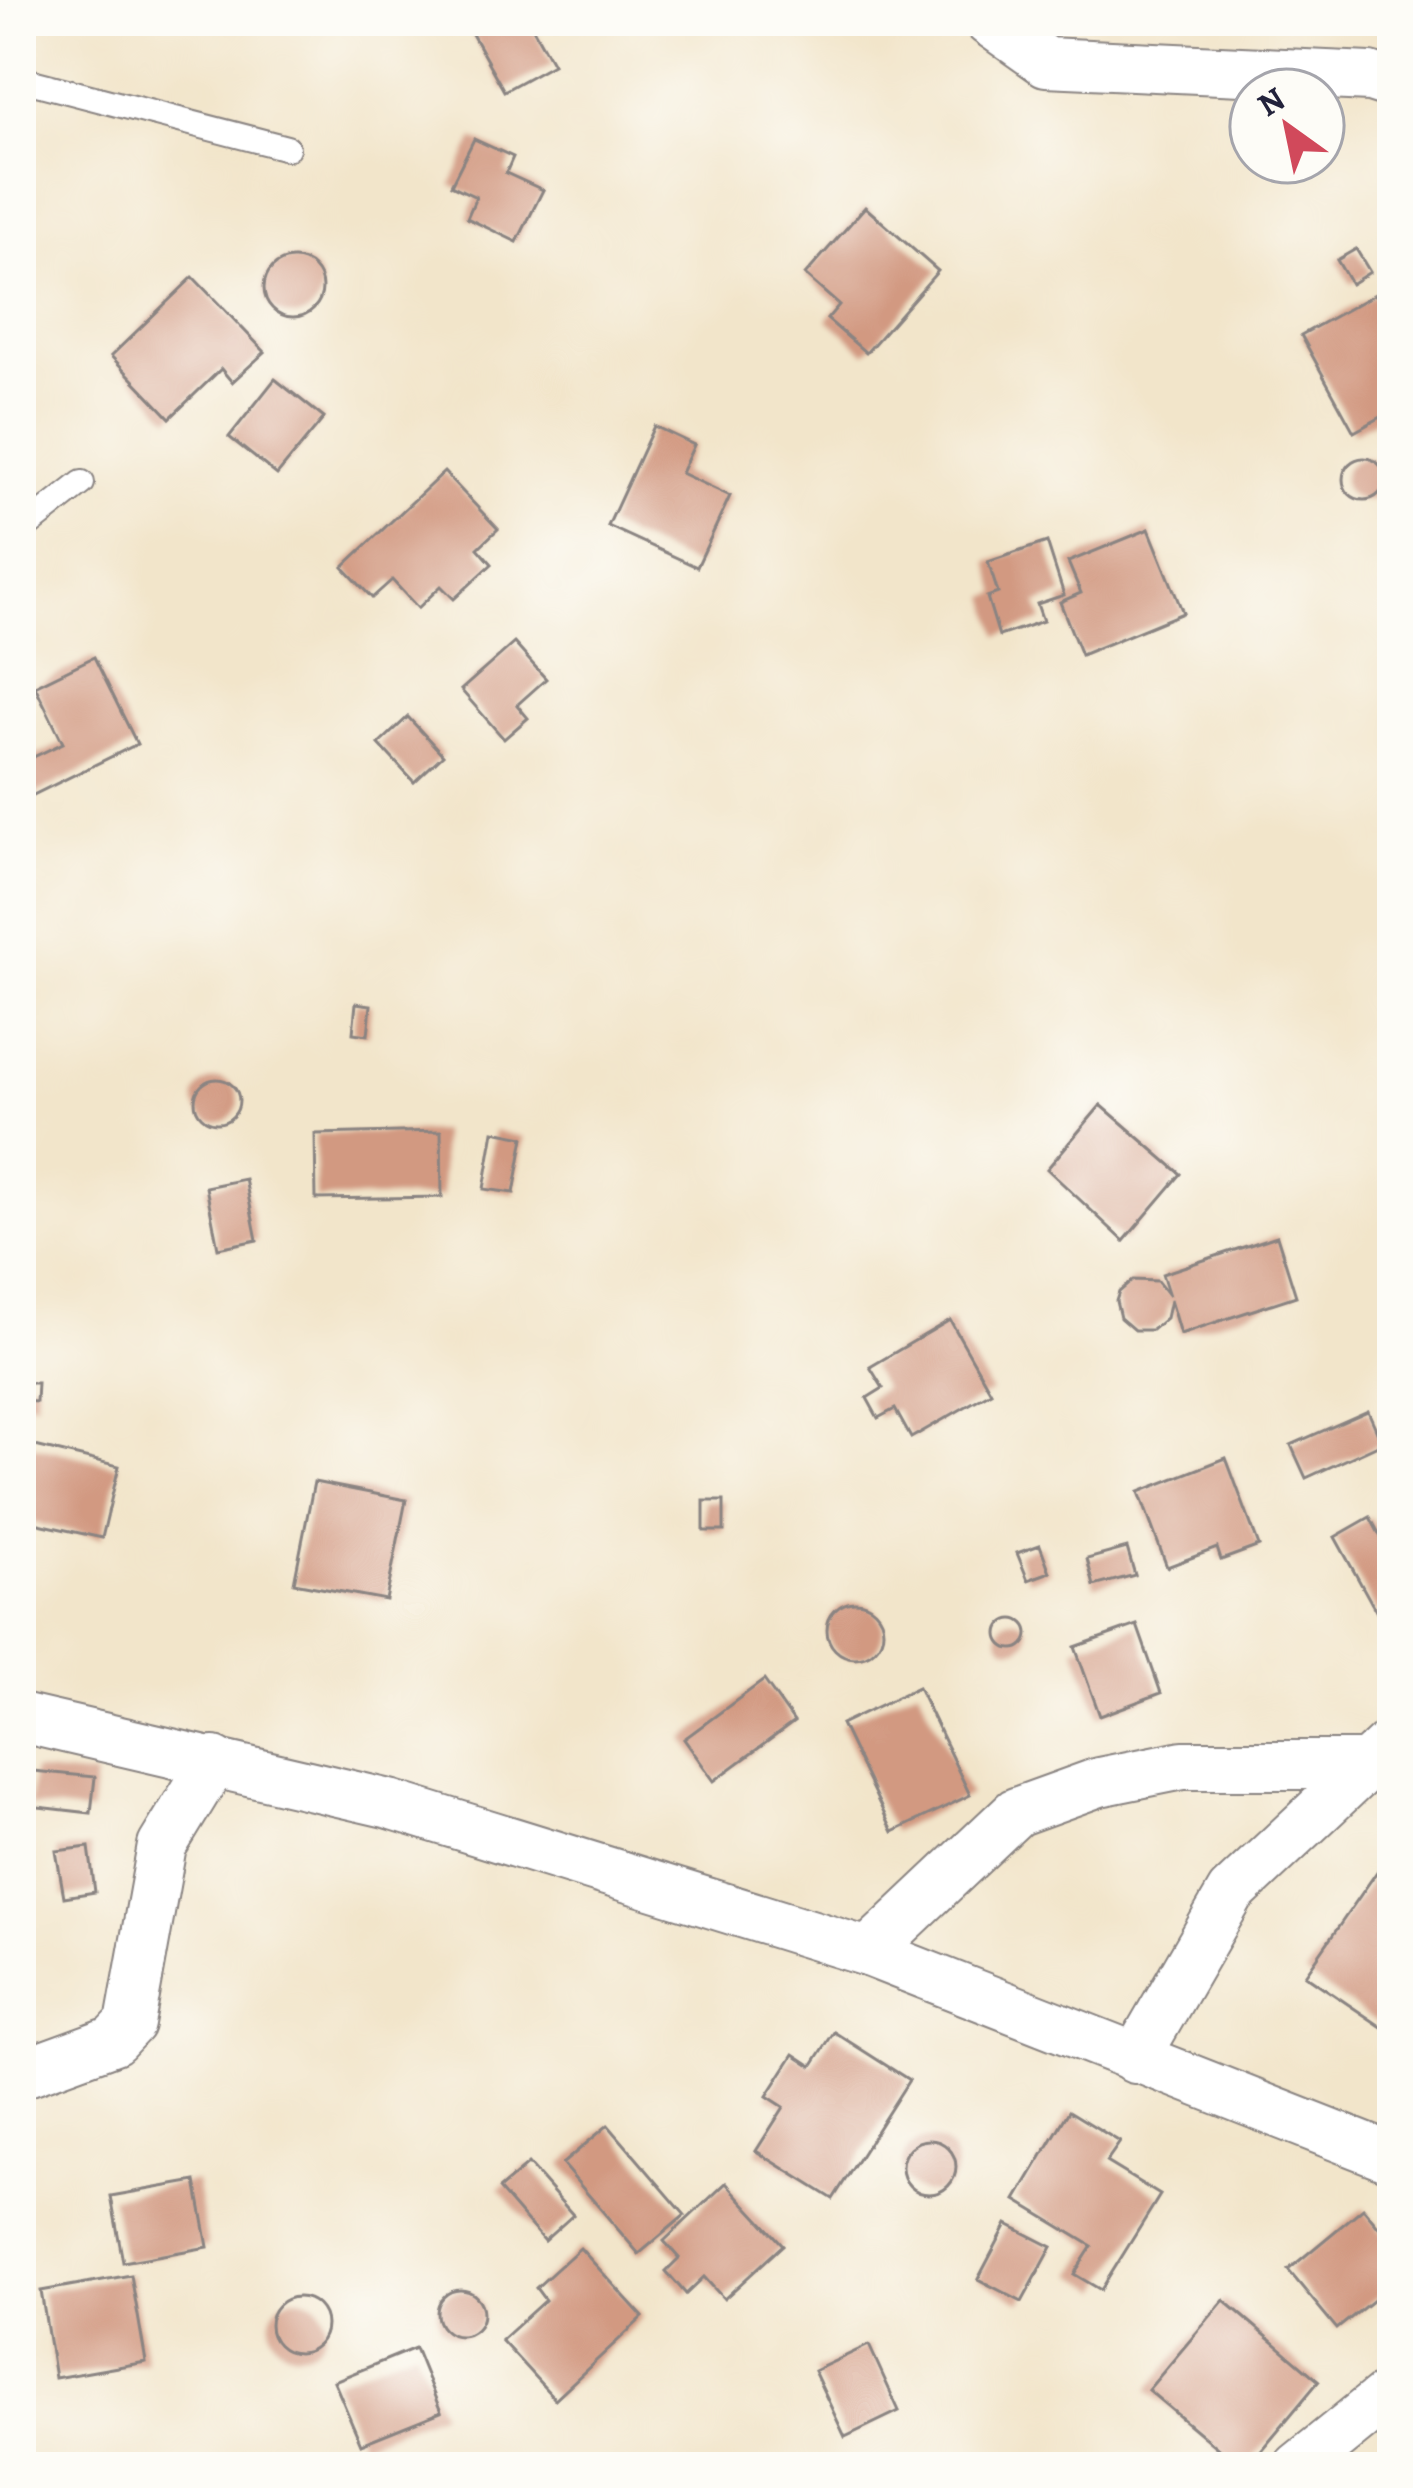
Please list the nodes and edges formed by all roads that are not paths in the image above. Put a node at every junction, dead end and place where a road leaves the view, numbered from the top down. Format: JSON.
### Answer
{"nodes":[{"id":1,"x":988,"y":21,"type":"edge"},
{"id":2,"x":21,"y":79,"type":"edge"},
{"id":3,"x":1392,"y":84,"type":"edge"},
{"id":4,"x":287,"y":148,"type":"dead end"},
{"id":5,"x":82,"y":483,"type":"dead end"},
{"id":6,"x":21,"y":531,"type":"edge"},
{"id":7,"x":21,"y":1718,"type":"edge"},
{"id":8,"x":1379,"y":1754,"type":"edge"},
{"id":9,"x":214,"y":1761,"type":"junction"},
{"id":10,"x":868,"y":1952,"type":"junction"},
{"id":11,"x":1135,"y":2059,"type":"junction"},
{"id":12,"x":21,"y":2074,"type":"edge"},
{"id":13,"x":1392,"y":2158,"type":"edge"},
{"id":14,"x":1392,"y":2391,"type":"edge"},
{"id":15,"x":1298,"y":2467,"type":"edge"}],
"edges":[{"from":1,"to":3,"type":"street"},
{"from":2,"to":4,"type":"lane"},
{"from":5,"to":6,"type":"lane"},
{"from":7,"to":9,"type":"street"},
{"from":8,"to":10,"type":"street"},
{"from":8,"to":11,"type":"street"},
{"from":9,"to":10,"type":"street"},
{"from":9,"to":12,"type":"street"},
{"from":10,"to":11,"type":"street"},
{"from":11,"to":13,"type":"street"},
{"from":14,"to":15,"type":"street"}]}
